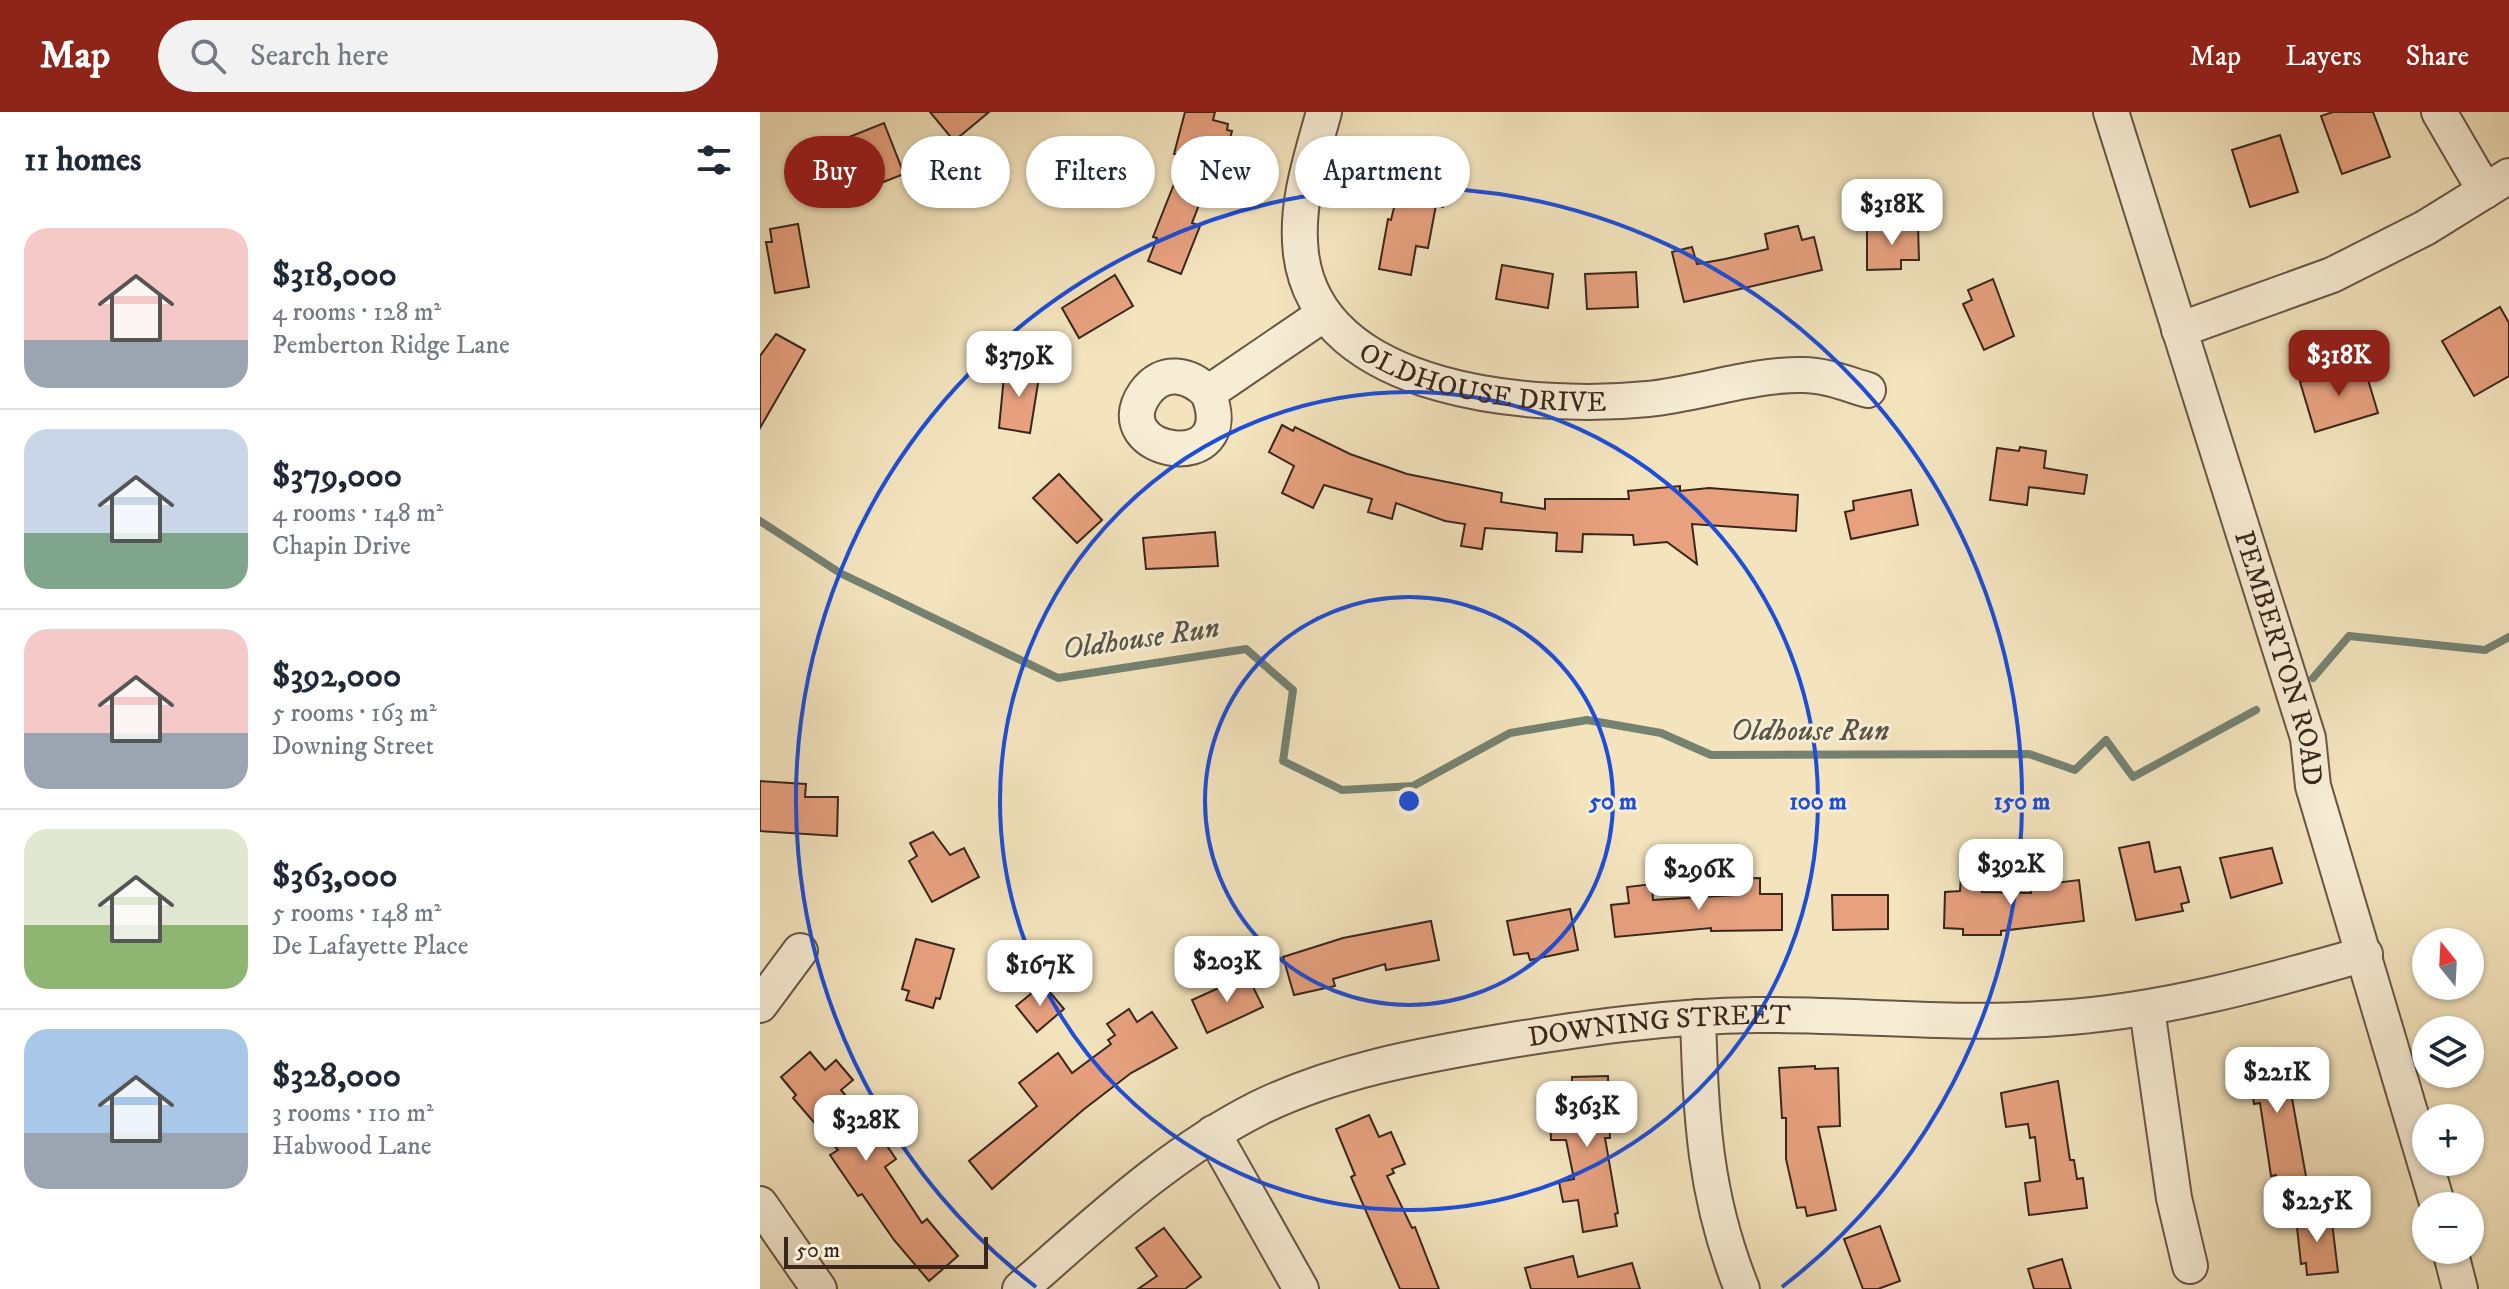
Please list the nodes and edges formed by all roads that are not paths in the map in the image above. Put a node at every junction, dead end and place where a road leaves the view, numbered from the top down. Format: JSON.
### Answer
{"nodes":[{"id":1,"x":1324,"y":112,"type":"edge"},
{"id":2,"x":2111,"y":112,"type":"edge"},
{"id":3,"x":2439,"y":112,"type":"edge"},
{"id":4,"x":2497,"y":184,"type":"edge"},
{"id":5,"x":1324,"y":314,"type":"junction"},
{"id":6,"x":2179,"y":330,"type":"junction"},
{"id":7,"x":1868,"y":390,"type":"dead end"},
{"id":8,"x":1208,"y":393,"type":"dead end"},
{"id":9,"x":800,"y":951,"type":"dead end"},
{"id":10,"x":2365,"y":954,"type":"junction"},
{"id":11,"x":760,"y":1005,"type":"edge"},
{"id":12,"x":2147,"y":1009,"type":"junction"},
{"id":13,"x":1698,"y":1017,"type":"junction"},
{"id":14,"x":1213,"y":1133,"type":"junction"},
{"id":15,"x":2434,"y":1192,"type":"edge"},
{"id":16,"x":760,"y":1204,"type":"edge"},
{"id":17,"x":2454,"y":1264,"type":"edge"},
{"id":18,"x":2190,"y":1266,"type":"dead end"},
{"id":19,"x":819,"y":1289,"type":"edge"},
{"id":20,"x":1020,"y":1289,"type":"edge"},
{"id":21,"x":1301,"y":1289,"type":"edge"},
{"id":22,"x":1742,"y":1289,"type":"edge"},
{"id":23,"x":2460,"y":1289,"type":"edge"}],
"edges":[{"from":1,"to":5,"type":"street","name":"OLDHOUSE DRIVE"},
{"from":2,"to":6,"type":"street","name":"PEMBERTON ROAD"},
{"from":3,"to":4,"type":"street"},
{"from":4,"to":6,"type":"street"},
{"from":5,"to":7,"type":"street","name":"OLDHOUSE DRIVE"},
{"from":5,"to":8,"type":"street"},
{"from":6,"to":10,"type":"street","name":"PEMBERTON ROAD"},
{"from":9,"to":11,"type":"street"},
{"from":10,"to":12,"type":"street","name":"DOWNING STREET"},
{"from":10,"to":15,"type":"street","name":"PEMBERTON ROAD"},
{"from":12,"to":13,"type":"street","name":"DOWNING STREET"},
{"from":12,"to":18,"type":"street"},
{"from":13,"to":14,"type":"street","name":"DOWNING STREET"},
{"from":13,"to":22,"type":"street"},
{"from":14,"to":20,"type":"street","name":"DOWNING STREET"},
{"from":14,"to":21,"type":"street"},
{"from":16,"to":19,"type":"street"},
{"from":17,"to":23,"type":"street"}]}
